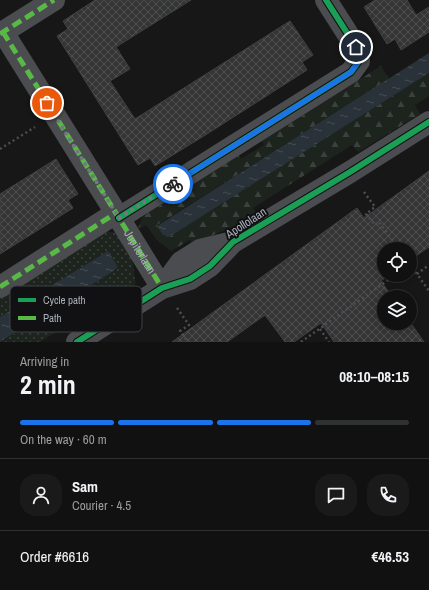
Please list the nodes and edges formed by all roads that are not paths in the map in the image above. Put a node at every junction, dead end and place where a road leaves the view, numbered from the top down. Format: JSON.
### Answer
{"nodes":[{"id":1,"x":54,"y":0,"type":"edge"},
{"id":2,"x":326,"y":0,"type":"edge"},
{"id":3,"x":1,"y":33,"type":"edge"},
{"id":4,"x":429,"y":122,"type":"edge"},
{"id":5,"x":118,"y":215,"type":"junction"},
{"id":6,"x":0,"y":287,"type":"edge"},
{"id":7,"x":162,"y":288,"type":"junction"},
{"id":8,"x":142,"y":301,"type":"edge"},
{"id":9,"x":94,"y":332,"type":"edge"},
{"id":10,"x":78,"y":342,"type":"edge"}],
"edges":[{"from":1,"to":3,"type":"street","name":"Jupiterlaan"},
{"from":2,"to":5,"type":"street"},
{"from":3,"to":5,"type":"street","name":"Jupiterlaan"},
{"from":4,"to":7,"type":"street","name":"Apollolaan"},
{"from":5,"to":6,"type":"street"},
{"from":5,"to":7,"type":"street","name":"Jupiterlaan"},
{"from":7,"to":8,"type":"street","name":"Apollolaan"},
{"from":9,"to":10,"type":"street","name":"Apollolaan"}]}
